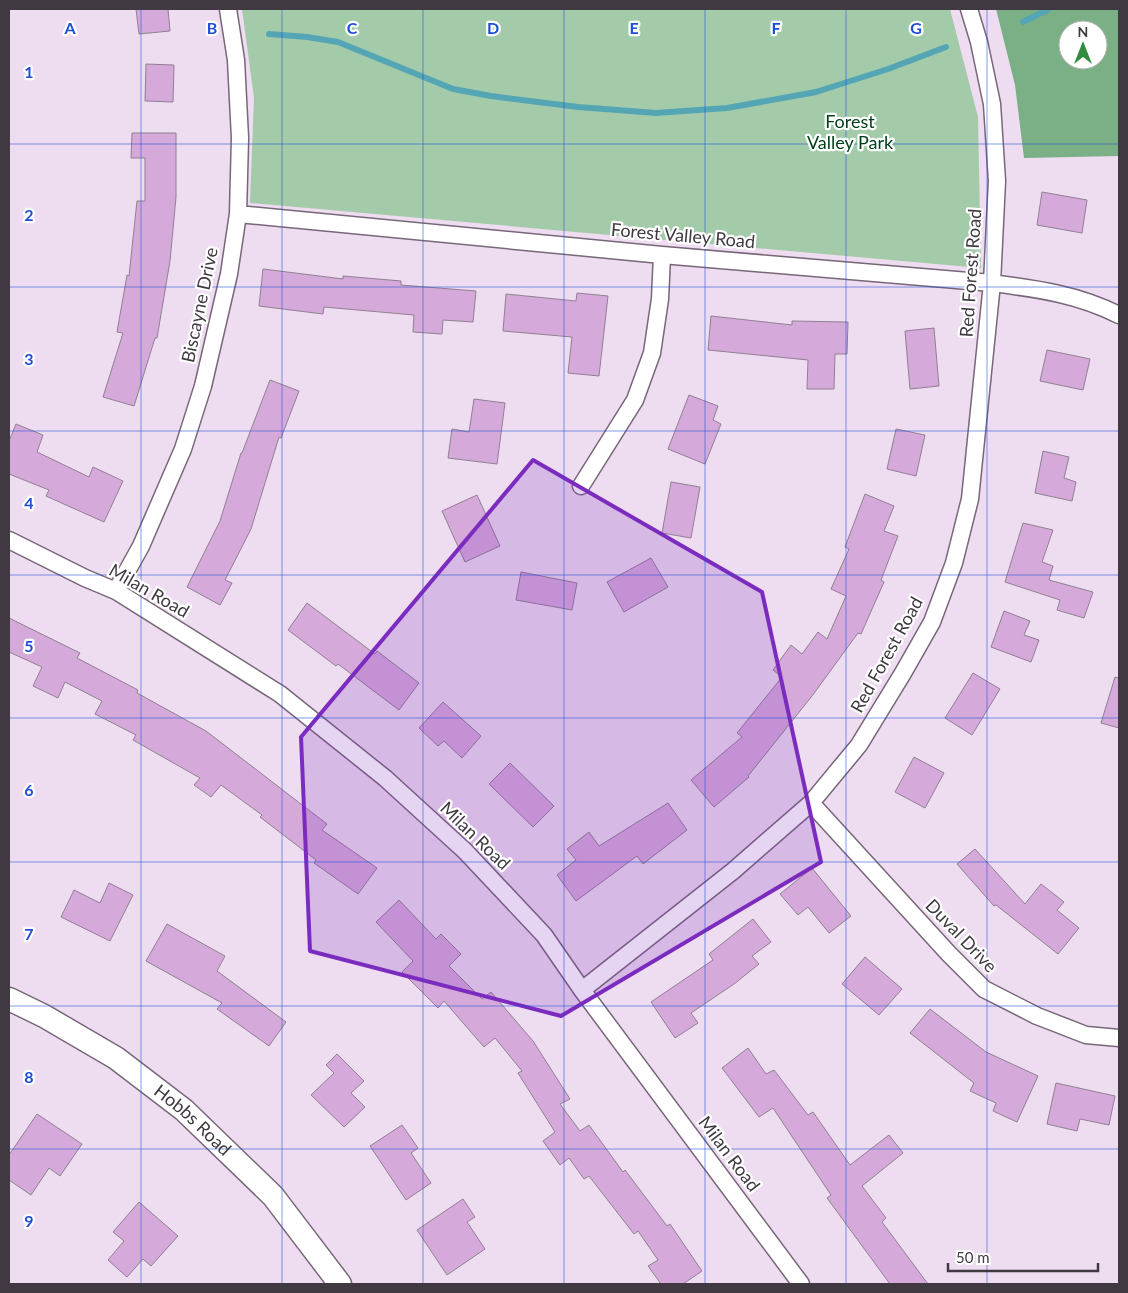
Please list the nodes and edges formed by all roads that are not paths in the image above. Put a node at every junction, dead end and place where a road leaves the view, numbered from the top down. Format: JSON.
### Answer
{"nodes":[{"id":1,"x":228,"y":9,"type":"edge"},
{"id":2,"x":969,"y":9,"type":"edge"},
{"id":3,"x":238,"y":214,"type":"junction"},
{"id":4,"x":662,"y":254,"type":"junction"},
{"id":5,"x":992,"y":283,"type":"junction"},
{"id":6,"x":1119,"y":315,"type":"edge"},
{"id":7,"x":581,"y":486,"type":"dead end"},
{"id":8,"x":9,"y":540,"type":"edge"},
{"id":9,"x":116,"y":592,"type":"junction"},
{"id":10,"x":811,"y":803,"type":"junction"},
{"id":11,"x":582,"y":990,"type":"junction"},
{"id":12,"x":9,"y":999,"type":"edge"},
{"id":13,"x":1119,"y":1038,"type":"edge"},
{"id":14,"x":340,"y":1284,"type":"edge"},
{"id":15,"x":801,"y":1284,"type":"edge"}],
"edges":[{"from":1,"to":3,"type":"street","name":"Biscayne Drive"},
{"from":2,"to":5,"type":"street","name":"Red Forest Road"},
{"from":3,"to":4,"type":"street","name":"Forest Valley Road"},
{"from":3,"to":9,"type":"street","name":"Biscayne Drive"},
{"from":4,"to":5,"type":"street","name":"Forest Valley Road"},
{"from":4,"to":7,"type":"street"},
{"from":5,"to":6,"type":"street","name":"Forest Valley Road"},
{"from":5,"to":10,"type":"street","name":"Red Forest Road"},
{"from":8,"to":9,"type":"street","name":"Milan Road"},
{"from":9,"to":11,"type":"street","name":"Milan Road"},
{"from":10,"to":11,"type":"street","name":"Red Forest Road"},
{"from":10,"to":13,"type":"street","name":"Duval Drive"},
{"from":11,"to":15,"type":"street","name":"Milan Road"},
{"from":12,"to":14,"type":"street","name":"Hobbs Road"}]}
